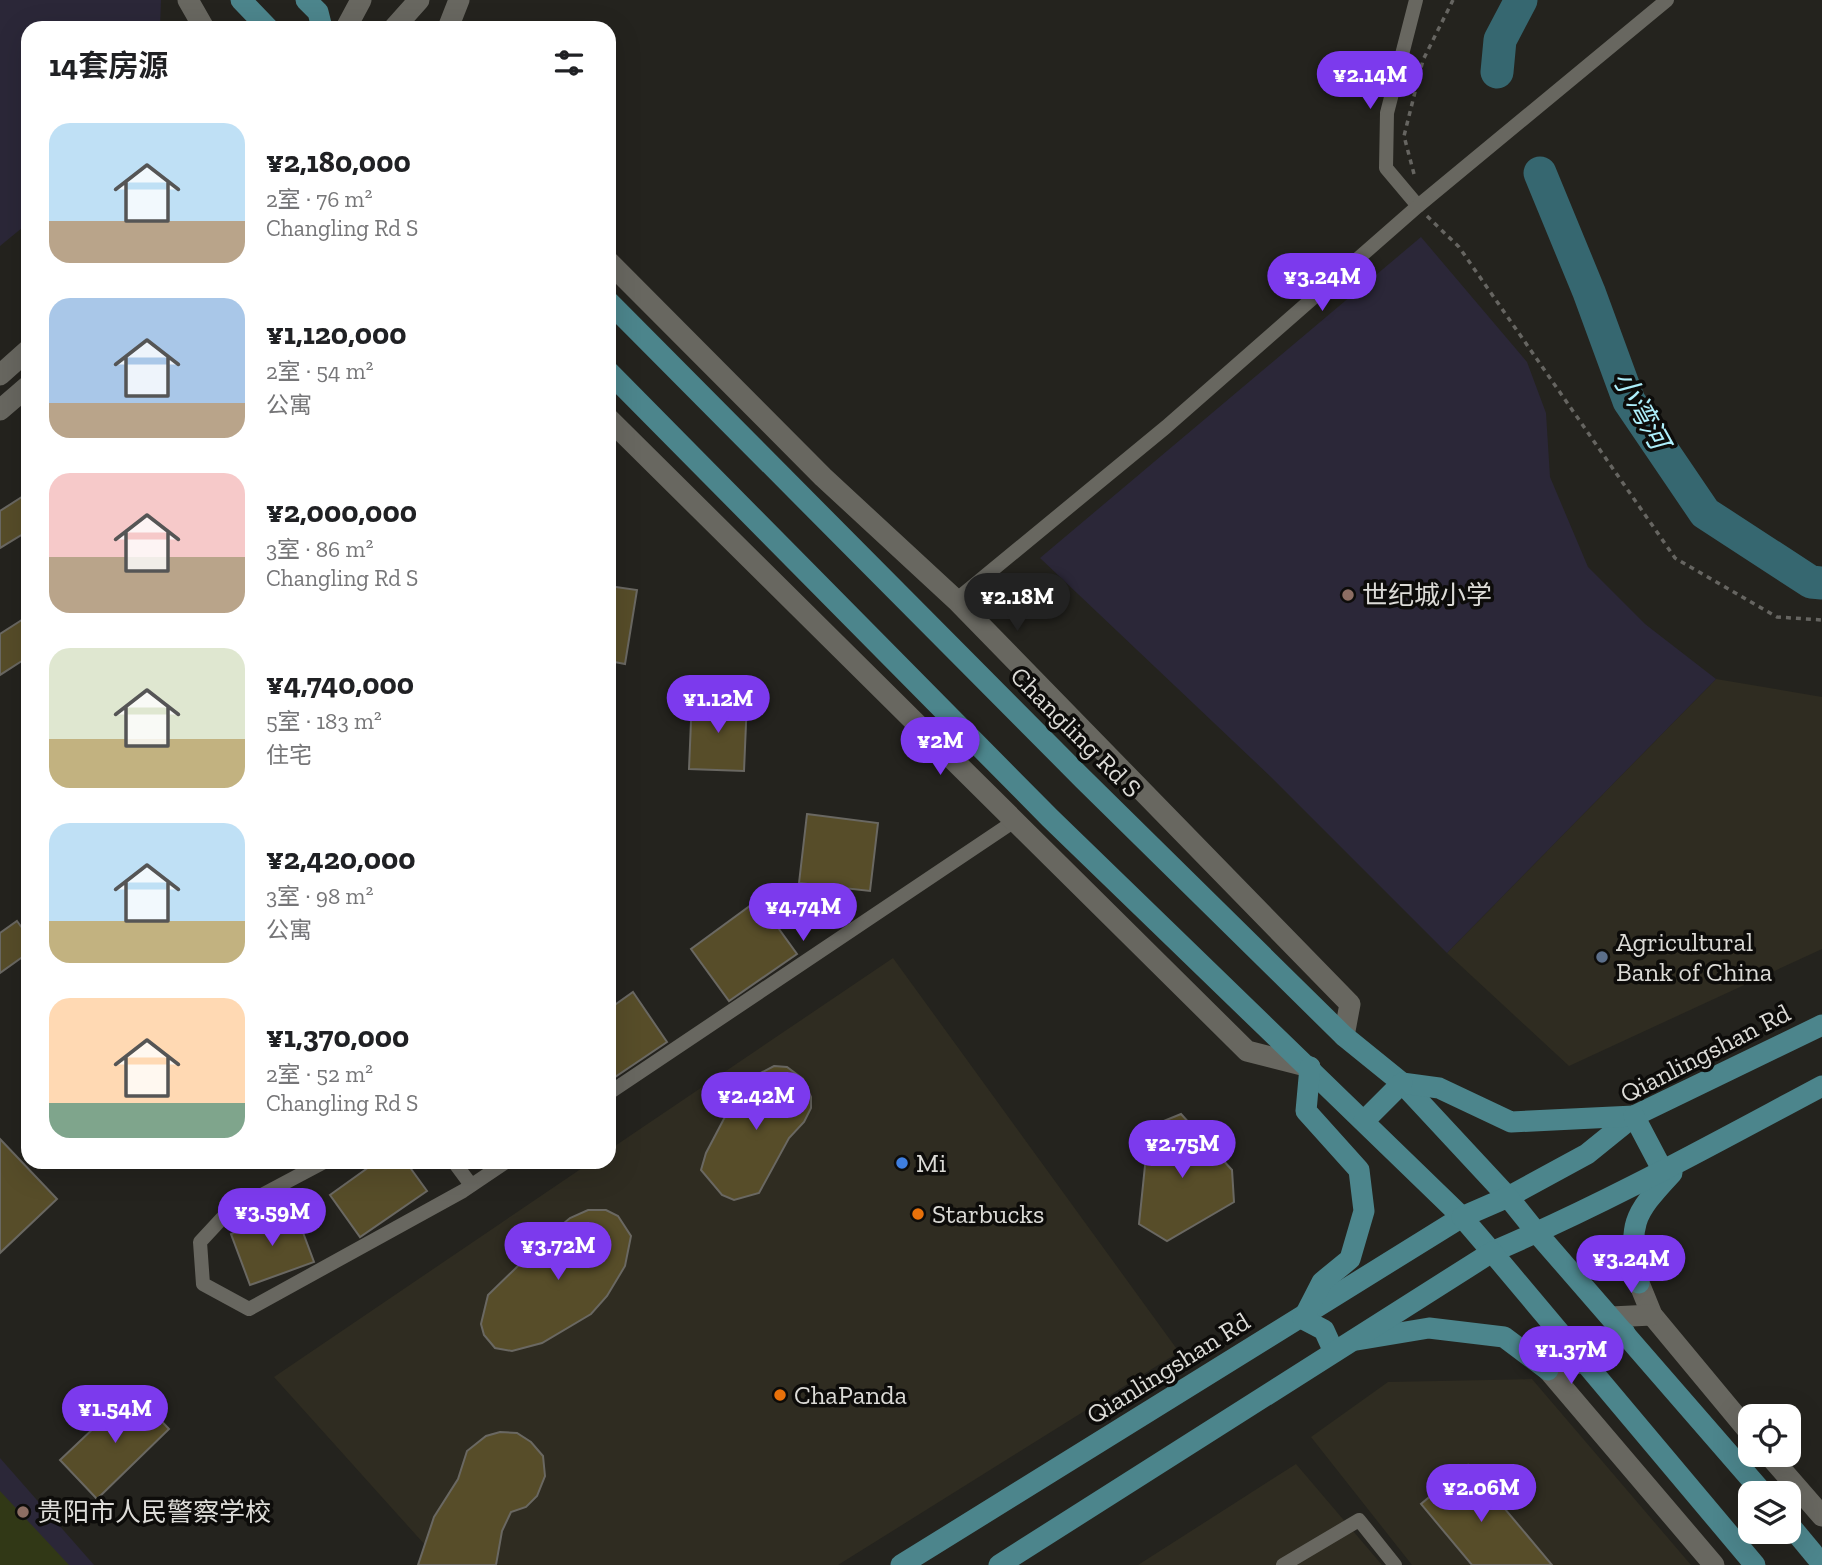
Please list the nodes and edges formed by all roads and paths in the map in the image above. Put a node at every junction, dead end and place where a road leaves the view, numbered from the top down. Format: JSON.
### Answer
{"nodes":[{"id":1,"x":188,"y":0,"type":"edge"},
{"id":2,"x":242,"y":0,"type":"edge"},
{"id":3,"x":306,"y":0,"type":"edge"},
{"id":4,"x":361,"y":0,"type":"edge"},
{"id":5,"x":419,"y":0,"type":"edge"},
{"id":6,"x":459,"y":0,"type":"edge"},
{"id":7,"x":1416,"y":0,"type":"edge"},
{"id":8,"x":1453,"y":0,"type":"edge"},
{"id":9,"x":1667,"y":0,"type":"edge"},
{"id":10,"x":200,"y":21,"type":"edge"},
{"id":11,"x":262,"y":21,"type":"edge"},
{"id":12,"x":320,"y":21,"type":"edge"},
{"id":13,"x":350,"y":21,"type":"edge"},
{"id":14,"x":400,"y":21,"type":"edge"},
{"id":15,"x":451,"y":21,"type":"edge"},
{"id":16,"x":1415,"y":175,"type":"dead end"},
{"id":17,"x":1418,"y":206,"type":"junction"},
{"id":18,"x":616,"y":269,"type":"edge"},
{"id":19,"x":616,"y":309,"type":"edge"},
{"id":20,"x":21,"y":356,"type":"edge"},
{"id":21,"x":0,"y":375,"type":"edge"},
{"id":22,"x":616,"y":379,"type":"edge"},
{"id":23,"x":21,"y":392,"type":"edge"},
{"id":24,"x":0,"y":410,"type":"edge"},
{"id":25,"x":616,"y":426,"type":"edge"},
{"id":26,"x":956,"y":600,"type":"junction"},
{"id":27,"x":1822,"y":620,"type":"edge"},
{"id":28,"x":1016,"y":820,"type":"junction"},
{"id":29,"x":1822,"y":1025,"type":"edge"},
{"id":30,"x":1344,"y":1036,"type":"junction"},
{"id":31,"x":1310,"y":1067,"type":"junction"},
{"id":32,"x":1402,"y":1083,"type":"junction"},
{"id":33,"x":1822,"y":1086,"type":"edge"},
{"id":34,"x":616,"y":1088,"type":"edge"},
{"id":35,"x":1634,"y":1116,"type":"junction"},
{"id":36,"x":1364,"y":1121,"type":"junction"},
{"id":37,"x":1686,"y":1158,"type":"junction"},
{"id":38,"x":311,"y":1169,"type":"edge"},
{"id":39,"x":459,"y":1169,"type":"edge"},
{"id":40,"x":495,"y":1169,"type":"edge"},
{"id":41,"x":1663,"y":1171,"type":"junction"},
{"id":42,"x":471,"y":1185,"type":"junction"},
{"id":43,"x":1508,"y":1197,"type":"junction"},
{"id":44,"x":1462,"y":1217,"type":"junction"},
{"id":45,"x":1536,"y":1233,"type":"junction"},
{"id":46,"x":1492,"y":1252,"type":"junction"},
{"id":47,"x":1652,"y":1315,"type":"junction"},
{"id":48,"x":1611,"y":1317,"type":"junction"},
{"id":49,"x":1303,"y":1318,"type":"junction"},
{"id":50,"x":1625,"y":1334,"type":"junction"},
{"id":51,"x":1341,"y":1347,"type":"junction"},
{"id":52,"x":1584,"y":1362,"type":"junction"},
{"id":53,"x":1548,"y":1370,"type":"junction"},
{"id":54,"x":1738,"y":1419,"type":"edge"},
{"id":55,"x":1779,"y":1467,"type":"edge"},
{"id":56,"x":1753,"y":1481,"type":"edge"},
{"id":57,"x":1822,"y":1517,"type":"edge"},
{"id":58,"x":1801,"y":1538,"type":"edge"},
{"id":59,"x":1822,"y":1563,"type":"edge"},
{"id":60,"x":901,"y":1565,"type":"edge"},
{"id":61,"x":999,"y":1565,"type":"edge"},
{"id":62,"x":1283,"y":1565,"type":"edge"},
{"id":63,"x":1395,"y":1565,"type":"edge"},
{"id":64,"x":1714,"y":1565,"type":"edge"},
{"id":65,"x":1755,"y":1565,"type":"edge"}],
"edges":[{"from":1,"to":10,"type":"main road"},
{"from":2,"to":11,"type":"main road"},
{"from":3,"to":12,"type":"main road"},
{"from":4,"to":13,"type":"main road"},
{"from":5,"to":14,"type":"main road"},
{"from":6,"to":15,"type":"main road"},
{"from":7,"to":17,"type":"street"},
{"from":8,"to":16,"type":"path"},
{"from":9,"to":17,"type":"street"},
{"from":17,"to":26,"type":"street"},
{"from":17,"to":27,"type":"path"},
{"from":18,"to":26,"type":"main road"},
{"from":19,"to":30,"type":"main road","name":"Changling Rd S"},
{"from":20,"to":21,"type":"main road"},
{"from":22,"to":31,"type":"main road"},
{"from":23,"to":24,"type":"main road"},
{"from":25,"to":28,"type":"main road"},
{"from":26,"to":30,"type":"main road"},
{"from":28,"to":31,"type":"main road"},
{"from":28,"to":34,"type":"street"},
{"from":29,"to":35,"type":"main road","name":"Qianlingshan Rd"},
{"from":30,"to":32,"type":"main road","name":"Changling Rd S"},
{"from":31,"to":36,"type":"main road"},
{"from":31,"to":49,"type":"main road"},
{"from":32,"to":35,"type":"main road"},
{"from":32,"to":36,"type":"main road"},
{"from":32,"to":43,"type":"main road","name":"Changling Rd S"},
{"from":33,"to":37,"type":"main road"},
{"from":35,"to":41,"type":"main road"},
{"from":35,"to":43,"type":"main road","name":"Qianlingshan Rd"},
{"from":36,"to":44,"type":"main road"},
{"from":37,"to":41,"type":"main road"},
{"from":37,"to":47,"type":"main road"},
{"from":38,"to":42,"type":"street"},
{"from":39,"to":42,"type":"street"},
{"from":40,"to":42,"type":"street"},
{"from":41,"to":45,"type":"main road"},
{"from":43,"to":44,"type":"main road","name":"Qianlingshan Rd"},
{"from":43,"to":45,"type":"main road","name":"Changling Rd S"},
{"from":44,"to":46,"type":"main road"},
{"from":44,"to":49,"type":"main road","name":"Qianlingshan Rd"},
{"from":45,"to":46,"type":"main road"},
{"from":45,"to":48,"type":"main road"},
{"from":46,"to":51,"type":"main road"},
{"from":46,"to":52,"type":"main road"},
{"from":47,"to":48,"type":"main road"},
{"from":47,"to":54,"type":"main road"},
{"from":48,"to":50,"type":"main road"},
{"from":49,"to":51,"type":"main road"},
{"from":49,"to":60,"type":"main road","name":"Qianlingshan Rd"},
{"from":50,"to":52,"type":"main road"},
{"from":50,"to":56,"type":"main road"},
{"from":51,"to":53,"type":"main road"},
{"from":51,"to":61,"type":"main road"},
{"from":52,"to":53,"type":"main road"},
{"from":52,"to":65,"type":"main road"},
{"from":53,"to":64,"type":"main road"},
{"from":55,"to":57,"type":"main road"},
{"from":58,"to":59,"type":"main road"},
{"from":62,"to":63,"type":"street"}]}
